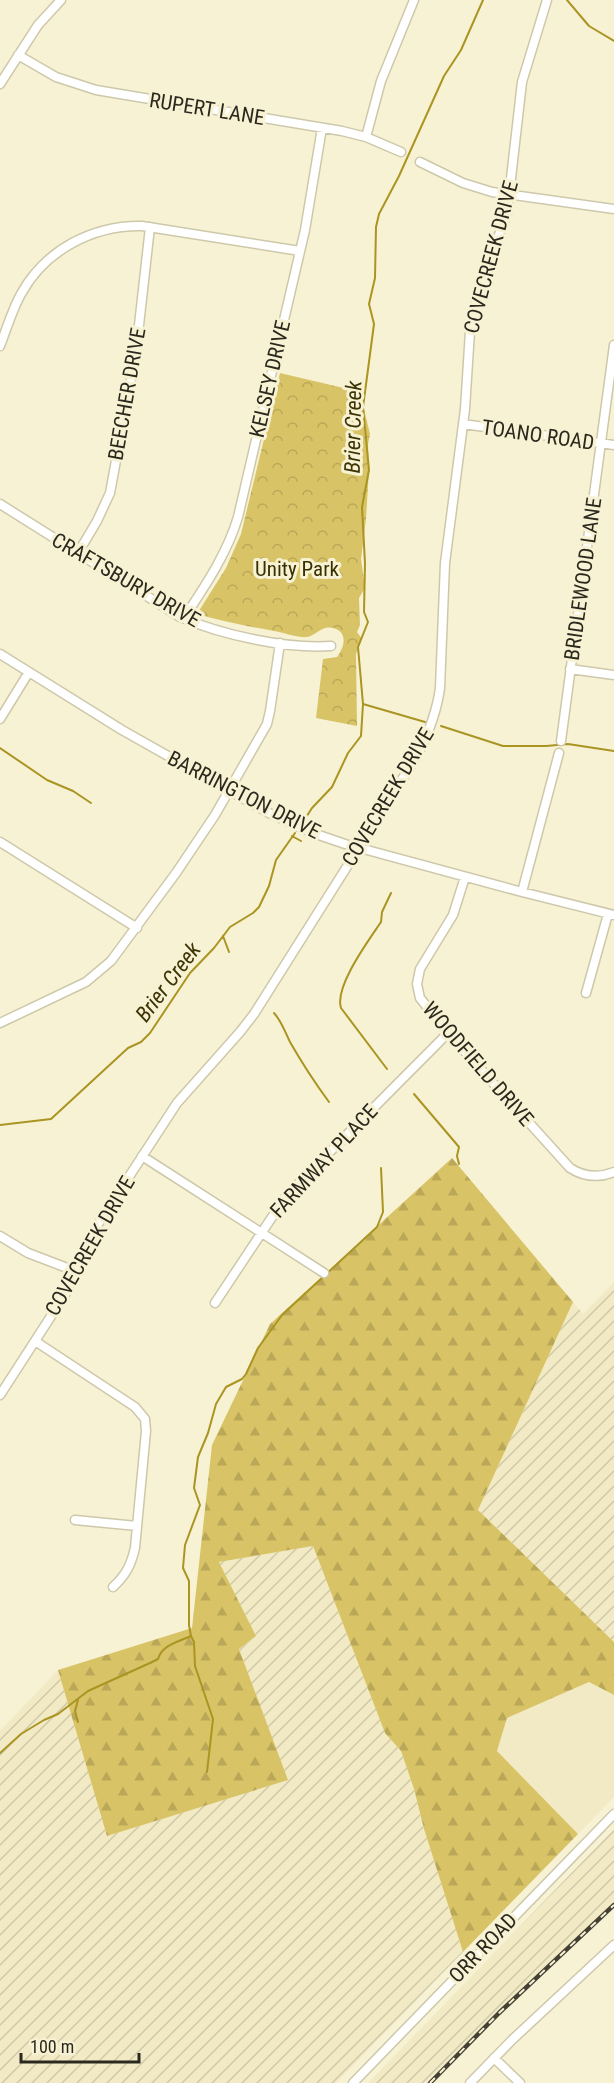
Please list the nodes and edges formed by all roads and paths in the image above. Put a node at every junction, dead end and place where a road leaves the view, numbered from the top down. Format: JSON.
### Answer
{"nodes":[{"id":1,"x":61,"y":0,"type":"edge"},
{"id":2,"x":547,"y":0,"type":"edge"},
{"id":3,"x":411,"y":1,"type":"edge"},
{"id":4,"x":18,"y":55,"type":"junction"},
{"id":5,"x":0,"y":84,"type":"edge"},
{"id":6,"x":322,"y":128,"type":"junction"},
{"id":7,"x":366,"y":137,"type":"junction"},
{"id":8,"x":401,"y":152,"type":"dead end"},
{"id":9,"x":420,"y":162,"type":"dead end"},
{"id":10,"x":511,"y":195,"type":"junction"},
{"id":11,"x":614,"y":208,"type":"edge"},
{"id":12,"x":150,"y":227,"type":"junction"},
{"id":13,"x":300,"y":251,"type":"junction"},
{"id":14,"x":614,"y":345,"type":"edge"},
{"id":15,"x":0,"y":346,"type":"edge"},
{"id":16,"x":463,"y":424,"type":"junction"},
{"id":17,"x":601,"y":443,"type":"junction"},
{"id":18,"x":614,"y":445,"type":"edge"},
{"id":19,"x":0,"y":504,"type":"edge"},
{"id":20,"x":78,"y":553,"type":"junction"},
{"id":21,"x":184,"y":618,"type":"junction"},
{"id":22,"x":279,"y":642,"type":"junction"},
{"id":23,"x":331,"y":646,"type":"dead end"},
{"id":24,"x":0,"y":654,"type":"edge"},
{"id":25,"x":570,"y":669,"type":"junction"},
{"id":26,"x":29,"y":672,"type":"junction"},
{"id":27,"x":614,"y":675,"type":"edge"},
{"id":28,"x":0,"y":719,"type":"edge"},
{"id":29,"x":561,"y":741,"type":"dead end"},
{"id":30,"x":559,"y":753,"type":"dead end"},
{"id":31,"x":229,"y":791,"type":"junction"},
{"id":32,"x":0,"y":842,"type":"edge"},
{"id":33,"x":359,"y":848,"type":"junction"},
{"id":34,"x":465,"y":876,"type":"junction"},
{"id":35,"x":522,"y":892,"type":"junction"},
{"id":36,"x":611,"y":915,"type":"edge"},
{"id":37,"x":136,"y":928,"type":"junction"},
{"id":38,"x":586,"y":993,"type":"dead end"},
{"id":39,"x":0,"y":1023,"type":"edge"},
{"id":40,"x":448,"y":1033,"type":"junction"},
{"id":41,"x":142,"y":1156,"type":"junction"},
{"id":42,"x":614,"y":1172,"type":"edge"},
{"id":43,"x":262,"y":1232,"type":"junction"},
{"id":44,"x":0,"y":1236,"type":"edge"},
{"id":45,"x":75,"y":1271,"type":"junction"},
{"id":46,"x":324,"y":1273,"type":"dead end"},
{"id":47,"x":215,"y":1302,"type":"dead end"},
{"id":48,"x":35,"y":1341,"type":"junction"},
{"id":49,"x":3,"y":1382,"type":"edge"},
{"id":50,"x":0,"y":1395,"type":"edge"},
{"id":51,"x":75,"y":1520,"type":"dead end"},
{"id":52,"x":136,"y":1526,"type":"junction"},
{"id":53,"x":113,"y":1587,"type":"dead end"},
{"id":54,"x":614,"y":1814,"type":"edge"},
{"id":55,"x":614,"y":1945,"type":"edge"},
{"id":56,"x":494,"y":2058,"type":"junction"},
{"id":57,"x":353,"y":2083,"type":"edge"},
{"id":58,"x":470,"y":2083,"type":"edge"},
{"id":59,"x":520,"y":2083,"type":"edge"}],
"edges":[{"from":1,"to":4,"type":"street"},
{"from":2,"to":10,"type":"street","name":"COVECREEK DRIVE"},
{"from":3,"to":7,"type":"street"},
{"from":4,"to":5,"type":"street"},
{"from":4,"to":6,"type":"street","name":"RUPERT LANE"},
{"from":6,"to":7,"type":"street","name":"RUPERT LANE"},
{"from":6,"to":13,"type":"street","name":"KELSEY DRIVE"},
{"from":7,"to":8,"type":"street","name":"RUPERT LANE"},
{"from":9,"to":10,"type":"street"},
{"from":10,"to":11,"type":"street"},
{"from":10,"to":16,"type":"street","name":"COVECREEK DRIVE"},
{"from":12,"to":13,"type":"street"},
{"from":12,"to":15,"type":"street"},
{"from":12,"to":20,"type":"street","name":"BEECHER DRIVE"},
{"from":13,"to":21,"type":"street","name":"KELSEY DRIVE"},
{"from":14,"to":17,"type":"street","name":"BRIDLEWOOD LANE"},
{"from":16,"to":17,"type":"street","name":"TOANO ROAD"},
{"from":16,"to":33,"type":"street","name":"COVECREEK DRIVE"},
{"from":17,"to":18,"type":"street","name":"TOANO ROAD"},
{"from":17,"to":25,"type":"street","name":"BRIDLEWOOD LANE"},
{"from":19,"to":20,"type":"street","name":"CRAFTSBURY DRIVE"},
{"from":20,"to":21,"type":"street","name":"CRAFTSBURY DRIVE"},
{"from":21,"to":22,"type":"street","name":"CRAFTSBURY DRIVE"},
{"from":22,"to":23,"type":"street","name":"CRAFTSBURY DRIVE"},
{"from":22,"to":31,"type":"street"},
{"from":24,"to":26,"type":"street","name":"BARRINGTON DRIVE"},
{"from":25,"to":27,"type":"street"},
{"from":25,"to":29,"type":"street","name":"BRIDLEWOOD LANE"},
{"from":26,"to":28,"type":"street"},
{"from":26,"to":31,"type":"street","name":"BARRINGTON DRIVE"},
{"from":30,"to":35,"type":"street"},
{"from":31,"to":33,"type":"street","name":"BARRINGTON DRIVE"},
{"from":31,"to":37,"type":"street"},
{"from":32,"to":37,"type":"street"},
{"from":33,"to":34,"type":"street","name":"BARRINGTON DRIVE"},
{"from":33,"to":41,"type":"street","name":"COVECREEK DRIVE"},
{"from":34,"to":35,"type":"street","name":"BARRINGTON DRIVE"},
{"from":34,"to":40,"type":"street","name":"WOODFIELD DRIVE"},
{"from":35,"to":36,"type":"street","name":"BARRINGTON DRIVE"},
{"from":36,"to":38,"type":"street"},
{"from":37,"to":39,"type":"street"},
{"from":40,"to":42,"type":"street","name":"WOODFIELD DRIVE"},
{"from":40,"to":43,"type":"street","name":"FARMWAY PLACE"},
{"from":41,"to":43,"type":"street"},
{"from":41,"to":45,"type":"street","name":"COVECREEK DRIVE"},
{"from":43,"to":46,"type":"street"},
{"from":43,"to":47,"type":"street","name":"FARMWAY PLACE"},
{"from":44,"to":45,"type":"street"},
{"from":45,"to":48,"type":"street","name":"COVECREEK DRIVE"},
{"from":48,"to":49,"type":"street","name":"COVECREEK DRIVE"},
{"from":48,"to":52,"type":"street"},
{"from":49,"to":50,"type":"street","name":"COVECREEK DRIVE"},
{"from":51,"to":52,"type":"street"},
{"from":52,"to":53,"type":"street"},
{"from":54,"to":57,"type":"street","name":"ORR ROAD"},
{"from":55,"to":56,"type":"street"},
{"from":56,"to":58,"type":"street"},
{"from":56,"to":59,"type":"street"}]}
